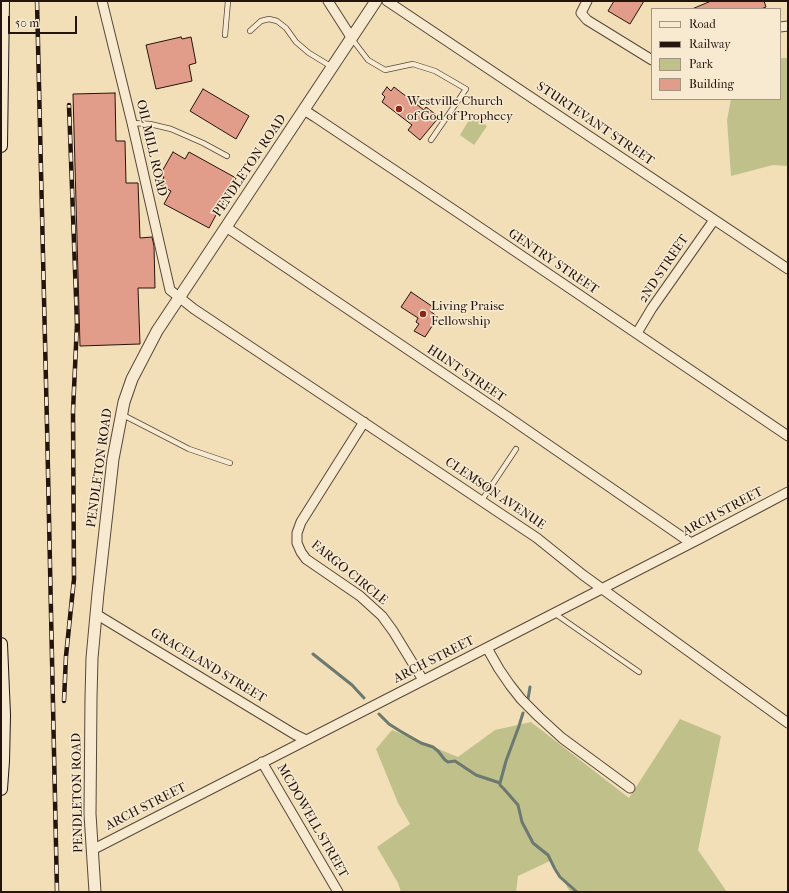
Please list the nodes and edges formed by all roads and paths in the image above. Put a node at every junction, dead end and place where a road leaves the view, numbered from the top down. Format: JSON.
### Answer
{"nodes":[{"id":1,"x":4,"y":1,"type":"edge"},
{"id":2,"x":102,"y":1,"type":"edge"},
{"id":3,"x":228,"y":1,"type":"edge"},
{"id":4,"x":328,"y":1,"type":"edge"},
{"id":5,"x":376,"y":1,"type":"edge"},
{"id":6,"x":387,"y":1,"type":"edge"},
{"id":7,"x":588,"y":1,"type":"edge"},
{"id":8,"x":250,"y":31,"type":"dead end"},
{"id":9,"x":225,"y":35,"type":"dead end"},
{"id":10,"x":351,"y":37,"type":"junction"},
{"id":11,"x":651,"y":59,"type":"edge"},
{"id":12,"x":332,"y":67,"type":"junction"},
{"id":13,"x":304,"y":110,"type":"junction"},
{"id":14,"x":132,"y":123,"type":"junction"},
{"id":15,"x":431,"y":140,"type":"dead end"},
{"id":16,"x":1,"y":146,"type":"edge"},
{"id":17,"x":227,"y":156,"type":"dead end"},
{"id":18,"x":714,"y":220,"type":"junction"},
{"id":19,"x":226,"y":227,"type":"junction"},
{"id":20,"x":788,"y":269,"type":"edge"},
{"id":21,"x":179,"y":297,"type":"junction"},
{"id":22,"x":637,"y":333,"type":"junction"},
{"id":23,"x":121,"y":414,"type":"junction"},
{"id":24,"x":364,"y":422,"type":"junction"},
{"id":25,"x":788,"y":436,"type":"edge"},
{"id":26,"x":516,"y":449,"type":"dead end"},
{"id":27,"x":230,"y":463,"type":"dead end"},
{"id":28,"x":788,"y":492,"type":"edge"},
{"id":29,"x":482,"y":500,"type":"junction"},
{"id":30,"x":691,"y":543,"type":"junction"},
{"id":31,"x":602,"y":589,"type":"junction"},
{"id":32,"x":554,"y":613,"type":"junction"},
{"id":33,"x":96,"y":614,"type":"junction"},
{"id":34,"x":1,"y":644,"type":"edge"},
{"id":35,"x":487,"y":648,"type":"junction"},
{"id":36,"x":639,"y":672,"type":"dead end"},
{"id":37,"x":423,"y":680,"type":"junction"},
{"id":38,"x":788,"y":723,"type":"edge"},
{"id":39,"x":306,"y":740,"type":"junction"},
{"id":40,"x":262,"y":762,"type":"junction"},
{"id":41,"x":630,"y":788,"type":"dead end"},
{"id":42,"x":1,"y":789,"type":"edge"},
{"id":43,"x":92,"y":850,"type":"junction"},
{"id":44,"x":95,"y":892,"type":"edge"},
{"id":45,"x":338,"y":892,"type":"edge"}],
"edges":[{"from":1,"to":16,"type":"main road"},
{"from":2,"to":14,"type":"street","name":"OIL MILL ROAD"},
{"from":3,"to":9,"type":"lane"},
{"from":4,"to":10,"type":"street"},
{"from":5,"to":10,"type":"street","name":"PENDLETON ROAD"},
{"from":6,"to":18,"type":"street","name":"STURTEVANT STREET"},
{"from":7,"to":11,"type":"street"},
{"from":8,"to":12,"type":"lane"},
{"from":10,"to":12,"type":"street","name":"PENDLETON ROAD"},
{"from":10,"to":15,"type":"lane"},
{"from":12,"to":13,"type":"street","name":"PENDLETON ROAD"},
{"from":13,"to":19,"type":"street","name":"PENDLETON ROAD"},
{"from":13,"to":22,"type":"street","name":"GENTRY STREET"},
{"from":14,"to":17,"type":"lane"},
{"from":14,"to":21,"type":"street","name":"OIL MILL ROAD"},
{"from":18,"to":20,"type":"street","name":"STURTEVANT STREET"},
{"from":18,"to":22,"type":"street","name":"2ND STREET"},
{"from":19,"to":21,"type":"street","name":"PENDLETON ROAD"},
{"from":19,"to":30,"type":"street","name":"HUNT STREET"},
{"from":21,"to":23,"type":"street","name":"PENDLETON ROAD"},
{"from":21,"to":24,"type":"street","name":"CLEMSON AVENUE"},
{"from":22,"to":25,"type":"street","name":"GENTRY STREET"},
{"from":23,"to":27,"type":"lane"},
{"from":23,"to":33,"type":"street","name":"PENDLETON ROAD"},
{"from":24,"to":29,"type":"street","name":"CLEMSON AVENUE"},
{"from":24,"to":37,"type":"street","name":"FARGO CIRCLE"},
{"from":26,"to":29,"type":"lane"},
{"from":28,"to":30,"type":"street","name":"ARCH STREET"},
{"from":29,"to":31,"type":"street","name":"CLEMSON AVENUE"},
{"from":30,"to":31,"type":"street","name":"ARCH STREET"},
{"from":31,"to":32,"type":"street","name":"ARCH STREET"},
{"from":31,"to":38,"type":"street","name":"CLEMSON AVENUE"},
{"from":32,"to":35,"type":"street","name":"ARCH STREET"},
{"from":32,"to":36,"type":"lane"},
{"from":33,"to":39,"type":"street","name":"GRACELAND STREET"},
{"from":33,"to":43,"type":"street","name":"PENDLETON ROAD"},
{"from":34,"to":42,"type":"main road"},
{"from":35,"to":37,"type":"street","name":"ARCH STREET"},
{"from":35,"to":41,"type":"street"},
{"from":37,"to":39,"type":"street","name":"ARCH STREET"},
{"from":39,"to":40,"type":"street","name":"ARCH STREET"},
{"from":40,"to":43,"type":"street","name":"ARCH STREET"},
{"from":40,"to":45,"type":"street","name":"MCDOWELL STREET"},
{"from":43,"to":44,"type":"street","name":"PENDLETON ROAD"}]}
